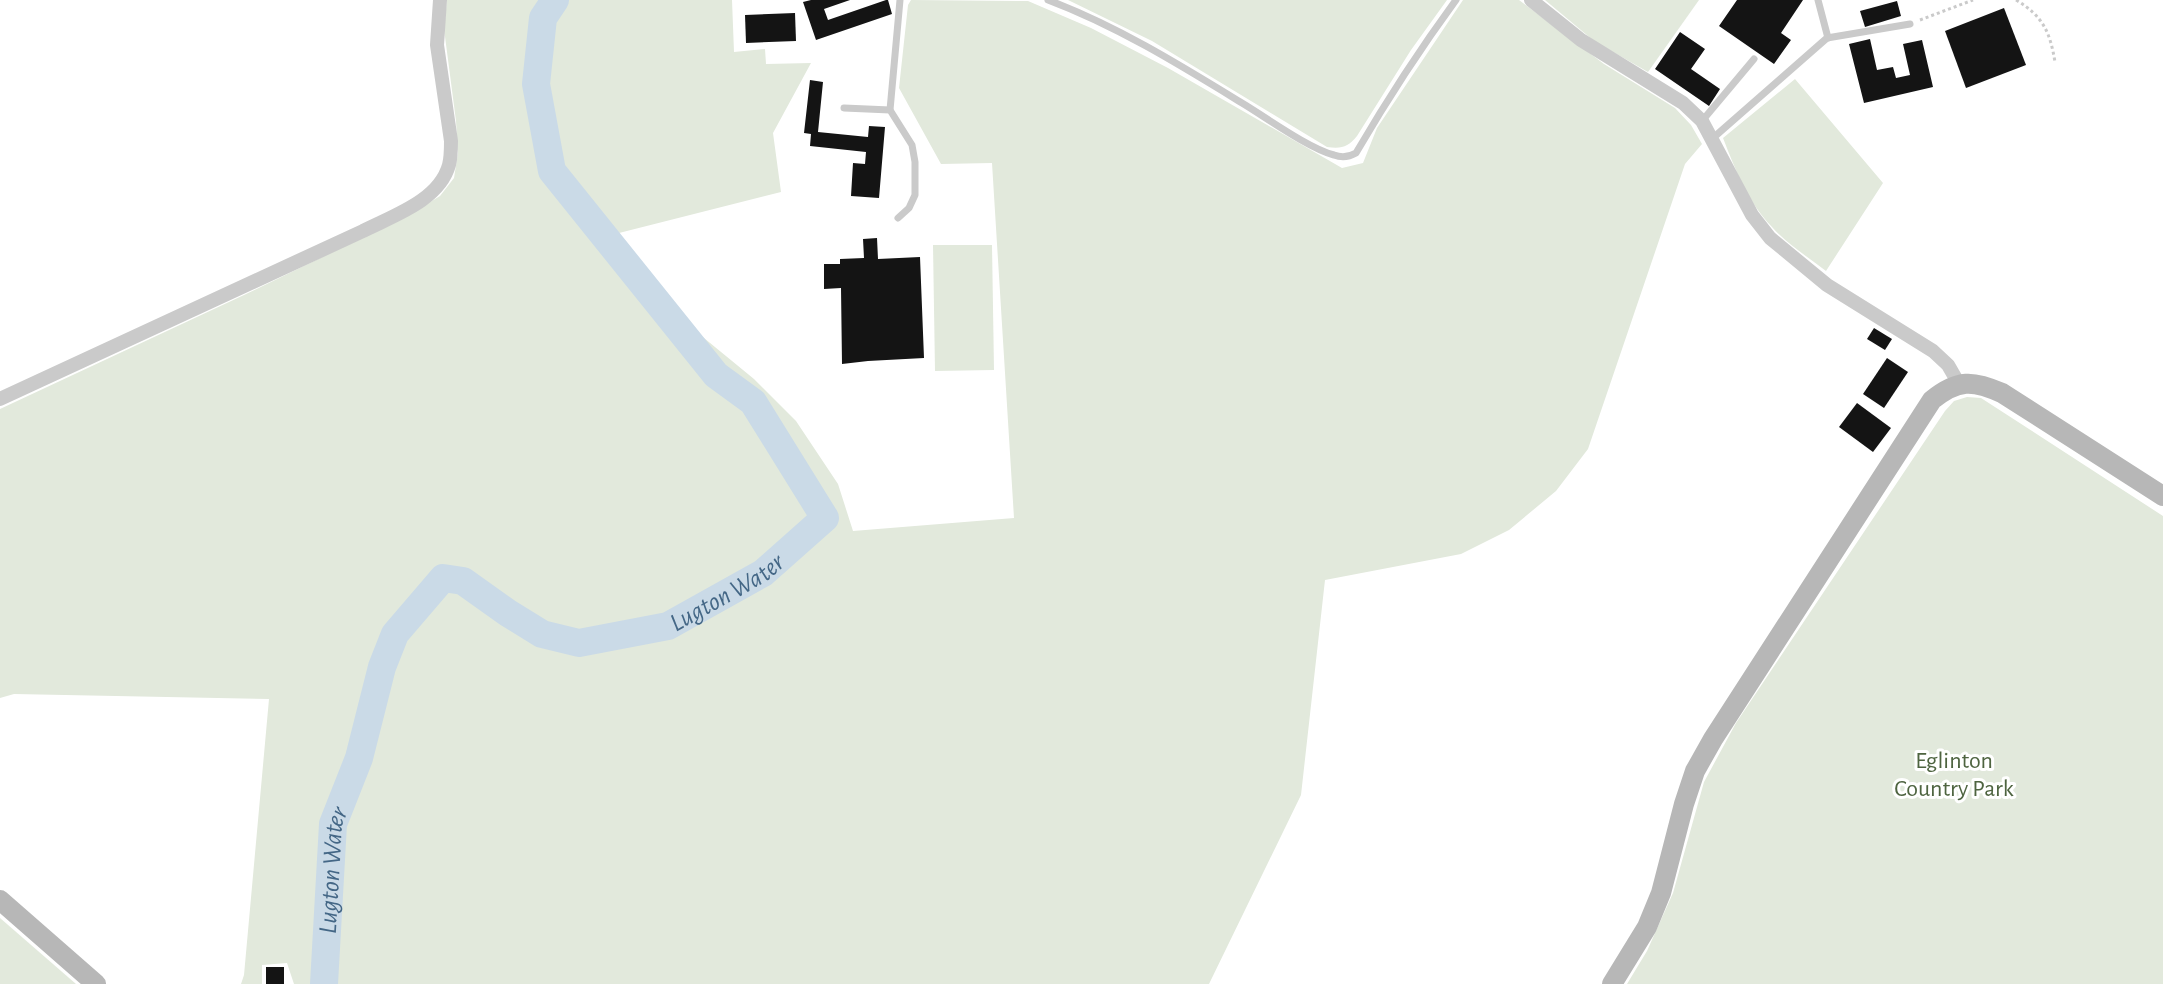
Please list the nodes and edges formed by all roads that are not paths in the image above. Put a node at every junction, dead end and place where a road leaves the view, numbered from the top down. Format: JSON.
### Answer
{"nodes":[{"id":1,"x":440,"y":0,"type":"edge"},
{"id":2,"x":900,"y":0,"type":"edge"},
{"id":3,"x":1048,"y":0,"type":"edge"},
{"id":4,"x":1456,"y":0,"type":"edge"},
{"id":5,"x":1531,"y":0,"type":"edge"},
{"id":6,"x":1818,"y":0,"type":"edge"},
{"id":7,"x":1910,"y":24,"type":"road end"},
{"id":8,"x":1828,"y":38,"type":"junction"},
{"id":9,"x":1754,"y":59,"type":"dead end"},
{"id":10,"x":844,"y":108,"type":"dead end"},
{"id":11,"x":890,"y":110,"type":"junction"},
{"id":12,"x":1702,"y":121,"type":"junction"},
{"id":13,"x":1713,"y":138,"type":"junction"},
{"id":14,"x":898,"y":218,"type":"dead end"},
{"id":15,"x":1959,"y":384,"type":"junction"},
{"id":16,"x":0,"y":399,"type":"edge"},
{"id":17,"x":2163,"y":496,"type":"edge"},
{"id":18,"x":0,"y":900,"type":"edge"},
{"id":19,"x":96,"y":984,"type":"edge"},
{"id":20,"x":1612,"y":984,"type":"edge"}],
"edges":[{"from":1,"to":16,"type":"street"},
{"from":2,"to":11,"type":"lane"},
{"from":3,"to":4,"type":"lane"},
{"from":5,"to":12,"type":"street"},
{"from":6,"to":8,"type":"lane"},
{"from":7,"to":8,"type":"lane"},
{"from":8,"to":13,"type":"lane"},
{"from":9,"to":12,"type":"lane"},
{"from":10,"to":11,"type":"lane"},
{"from":11,"to":14,"type":"lane"},
{"from":12,"to":13,"type":"street"},
{"from":13,"to":15,"type":"street"},
{"from":15,"to":17,"type":"main road"},
{"from":15,"to":20,"type":"main road"},
{"from":18,"to":19,"type":"main road"}]}
